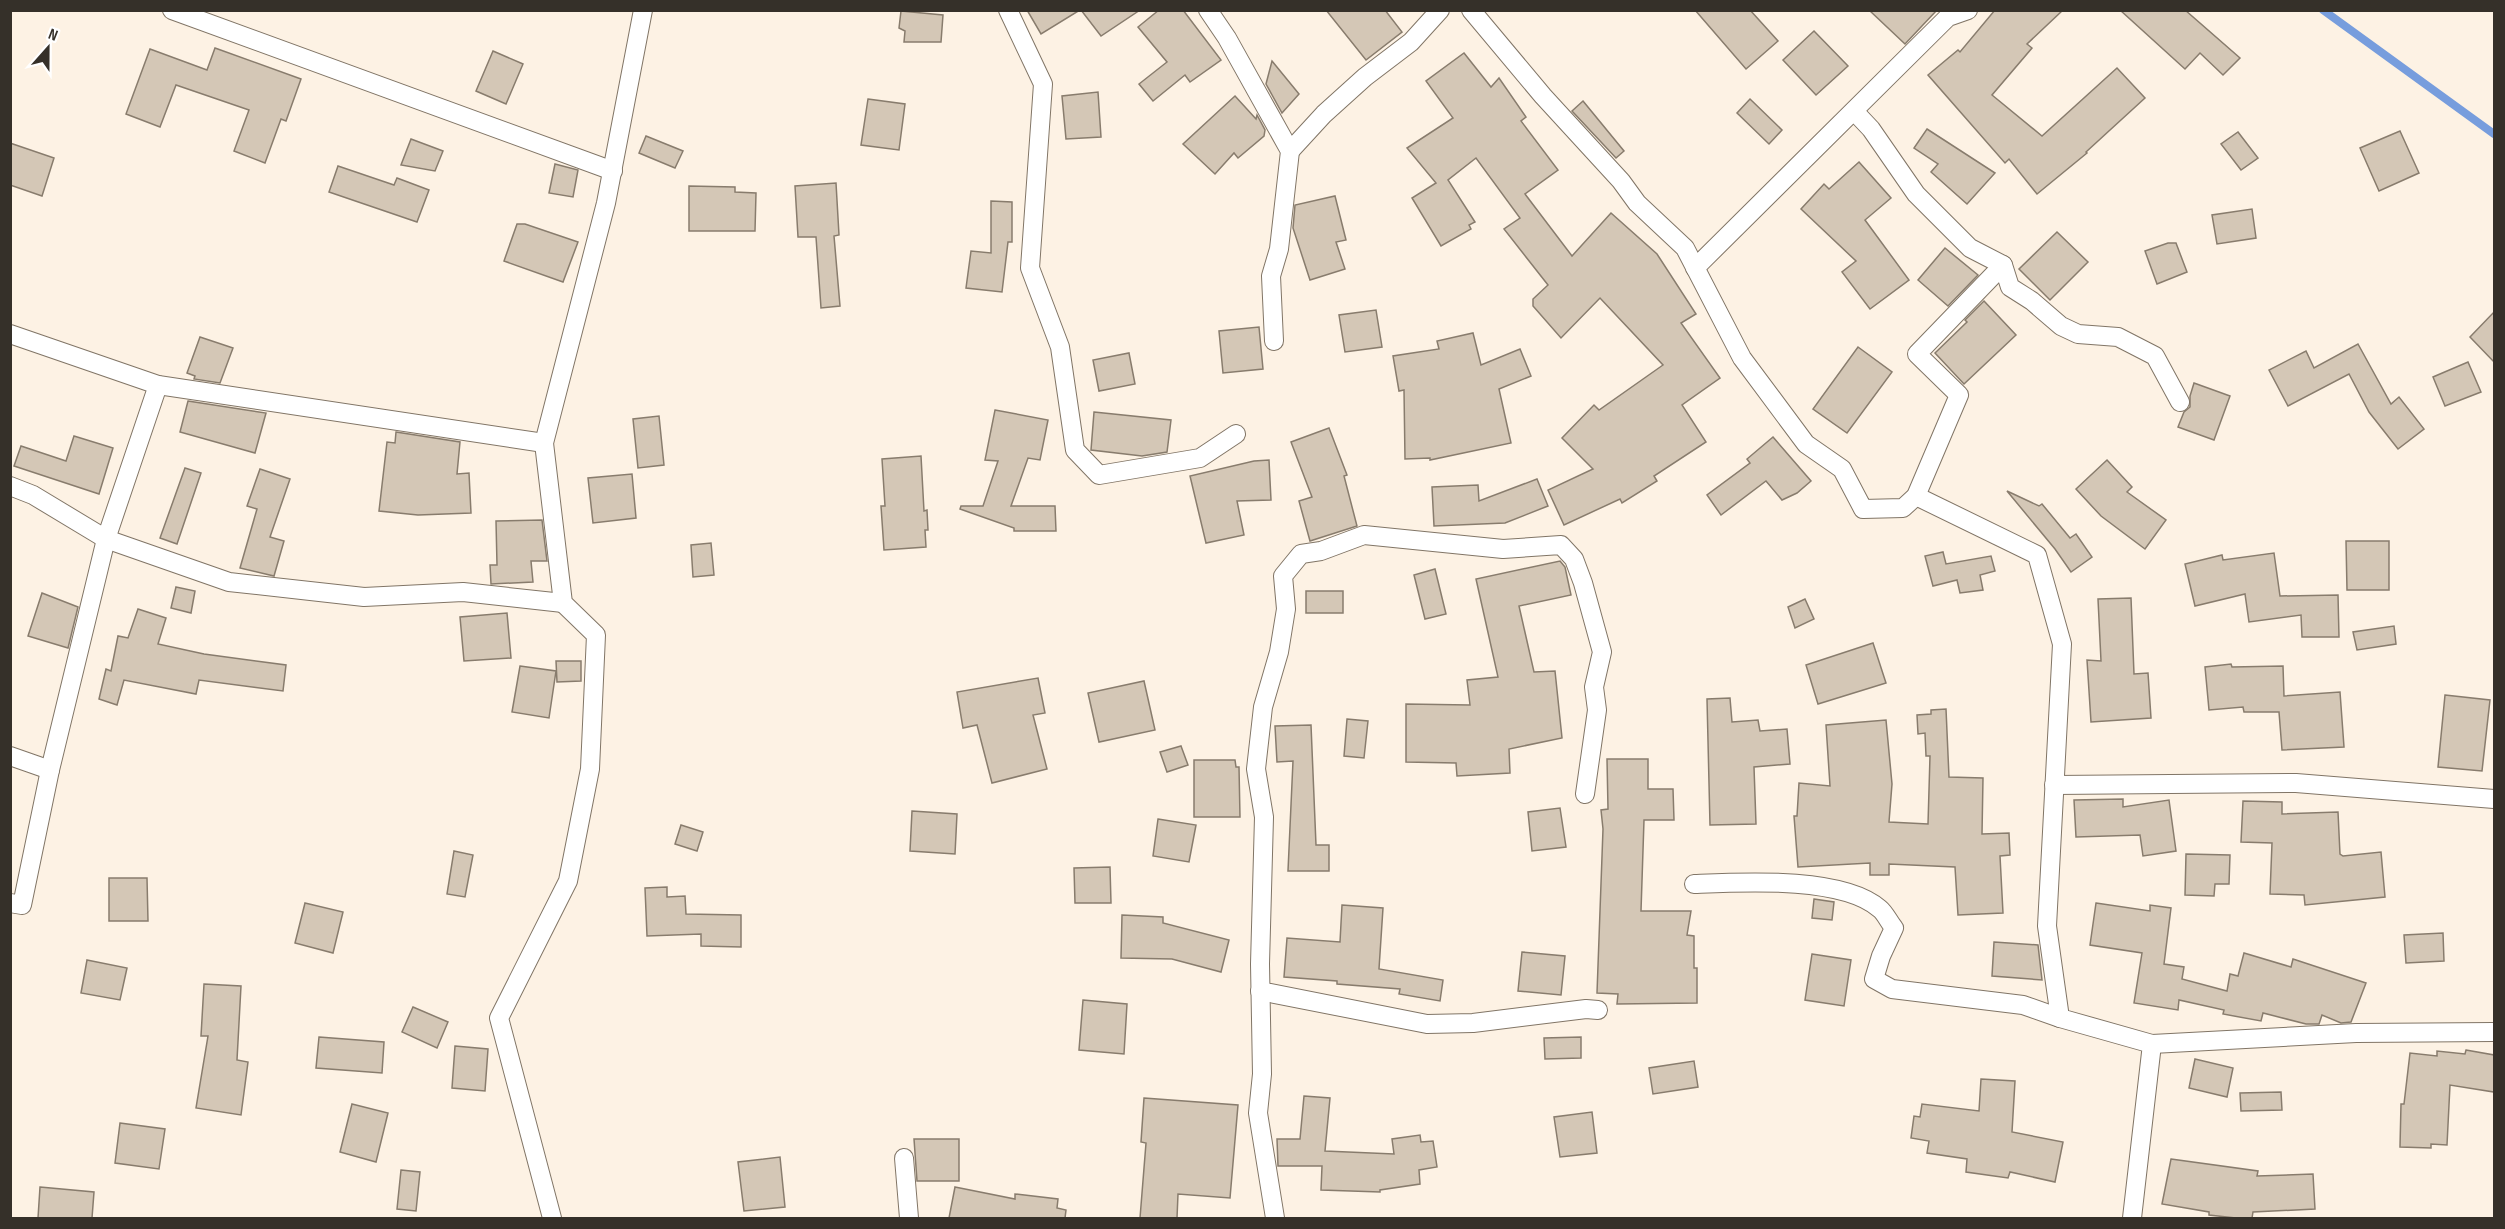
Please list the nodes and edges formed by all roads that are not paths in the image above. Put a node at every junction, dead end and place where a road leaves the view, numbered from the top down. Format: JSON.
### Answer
{"nodes":[{"id":1,"x":172,"y":10,"type":"edge"},
{"id":2,"x":644,"y":10,"type":"edge"},
{"id":3,"x":1008,"y":10,"type":"edge"},
{"id":4,"x":1208,"y":10,"type":"edge"},
{"id":5,"x":1440,"y":10,"type":"edge"},
{"id":6,"x":1471,"y":10,"type":"edge"},
{"id":7,"x":1968,"y":10,"type":"edge"},
{"id":8,"x":1854,"y":111,"type":"junction"},
{"id":9,"x":1290,"y":151,"type":"junction"},
{"id":10,"x":613,"y":171,"type":"junction"},
{"id":11,"x":2002,"y":265,"type":"junction"},
{"id":12,"x":1695,"y":268,"type":"junction"},
{"id":13,"x":10,"y":334,"type":"edge"},
{"id":14,"x":1274,"y":341,"type":"dead end"},
{"id":15,"x":158,"y":385,"type":"junction"},
{"id":16,"x":2180,"y":402,"type":"dead end"},
{"id":17,"x":1236,"y":434,"type":"dead end"},
{"id":18,"x":544,"y":442,"type":"junction"},
{"id":19,"x":10,"y":486,"type":"edge"},
{"id":20,"x":1916,"y":496,"type":"junction"},
{"id":21,"x":106,"y":539,"type":"junction"},
{"id":22,"x":563,"y":603,"type":"junction"},
{"id":23,"x":10,"y":756,"type":"edge"},
{"id":24,"x":50,"y":770,"type":"junction"},
{"id":25,"x":2054,"y":785,"type":"junction"},
{"id":26,"x":1585,"y":794,"type":"dead end"},
{"id":27,"x":2494,"y":799,"type":"edge"},
{"id":28,"x":1694,"y":884,"type":"dead end"},
{"id":29,"x":10,"y":903,"type":"edge"},
{"id":30,"x":1260,"y":991,"type":"junction"},
{"id":31,"x":1598,"y":1010,"type":"dead end"},
{"id":32,"x":2060,"y":1018,"type":"junction"},
{"id":33,"x":2494,"y":1032,"type":"edge"},
{"id":34,"x":2152,"y":1044,"type":"junction"},
{"id":35,"x":904,"y":1158,"type":"dead end"},
{"id":36,"x":552,"y":1218,"type":"edge"},
{"id":37,"x":910,"y":1218,"type":"edge"},
{"id":38,"x":1275,"y":1218,"type":"edge"},
{"id":39,"x":2132,"y":1218,"type":"edge"}],
"edges":[{"from":1,"to":10,"type":"street"},
{"from":2,"to":10,"type":"street"},
{"from":3,"to":17,"type":"street"},
{"from":4,"to":9,"type":"street"},
{"from":5,"to":9,"type":"street"},
{"from":6,"to":12,"type":"street"},
{"from":7,"to":8,"type":"street"},
{"from":8,"to":11,"type":"street"},
{"from":8,"to":12,"type":"street"},
{"from":9,"to":14,"type":"street"},
{"from":10,"to":18,"type":"street"},
{"from":11,"to":16,"type":"street"},
{"from":11,"to":20,"type":"street"},
{"from":12,"to":20,"type":"street"},
{"from":13,"to":15,"type":"street"},
{"from":15,"to":18,"type":"street"},
{"from":15,"to":21,"type":"street"},
{"from":18,"to":22,"type":"street"},
{"from":19,"to":21,"type":"street"},
{"from":20,"to":25,"type":"street"},
{"from":21,"to":22,"type":"street"},
{"from":21,"to":24,"type":"street"},
{"from":22,"to":36,"type":"street"},
{"from":23,"to":24,"type":"street"},
{"from":24,"to":29,"type":"street"},
{"from":25,"to":27,"type":"street"},
{"from":25,"to":32,"type":"street"},
{"from":26,"to":30,"type":"street"},
{"from":28,"to":32,"type":"street"},
{"from":30,"to":31,"type":"street"},
{"from":30,"to":38,"type":"street"},
{"from":32,"to":34,"type":"street"},
{"from":33,"to":34,"type":"street"},
{"from":34,"to":39,"type":"street"},
{"from":35,"to":37,"type":"street"}]}
